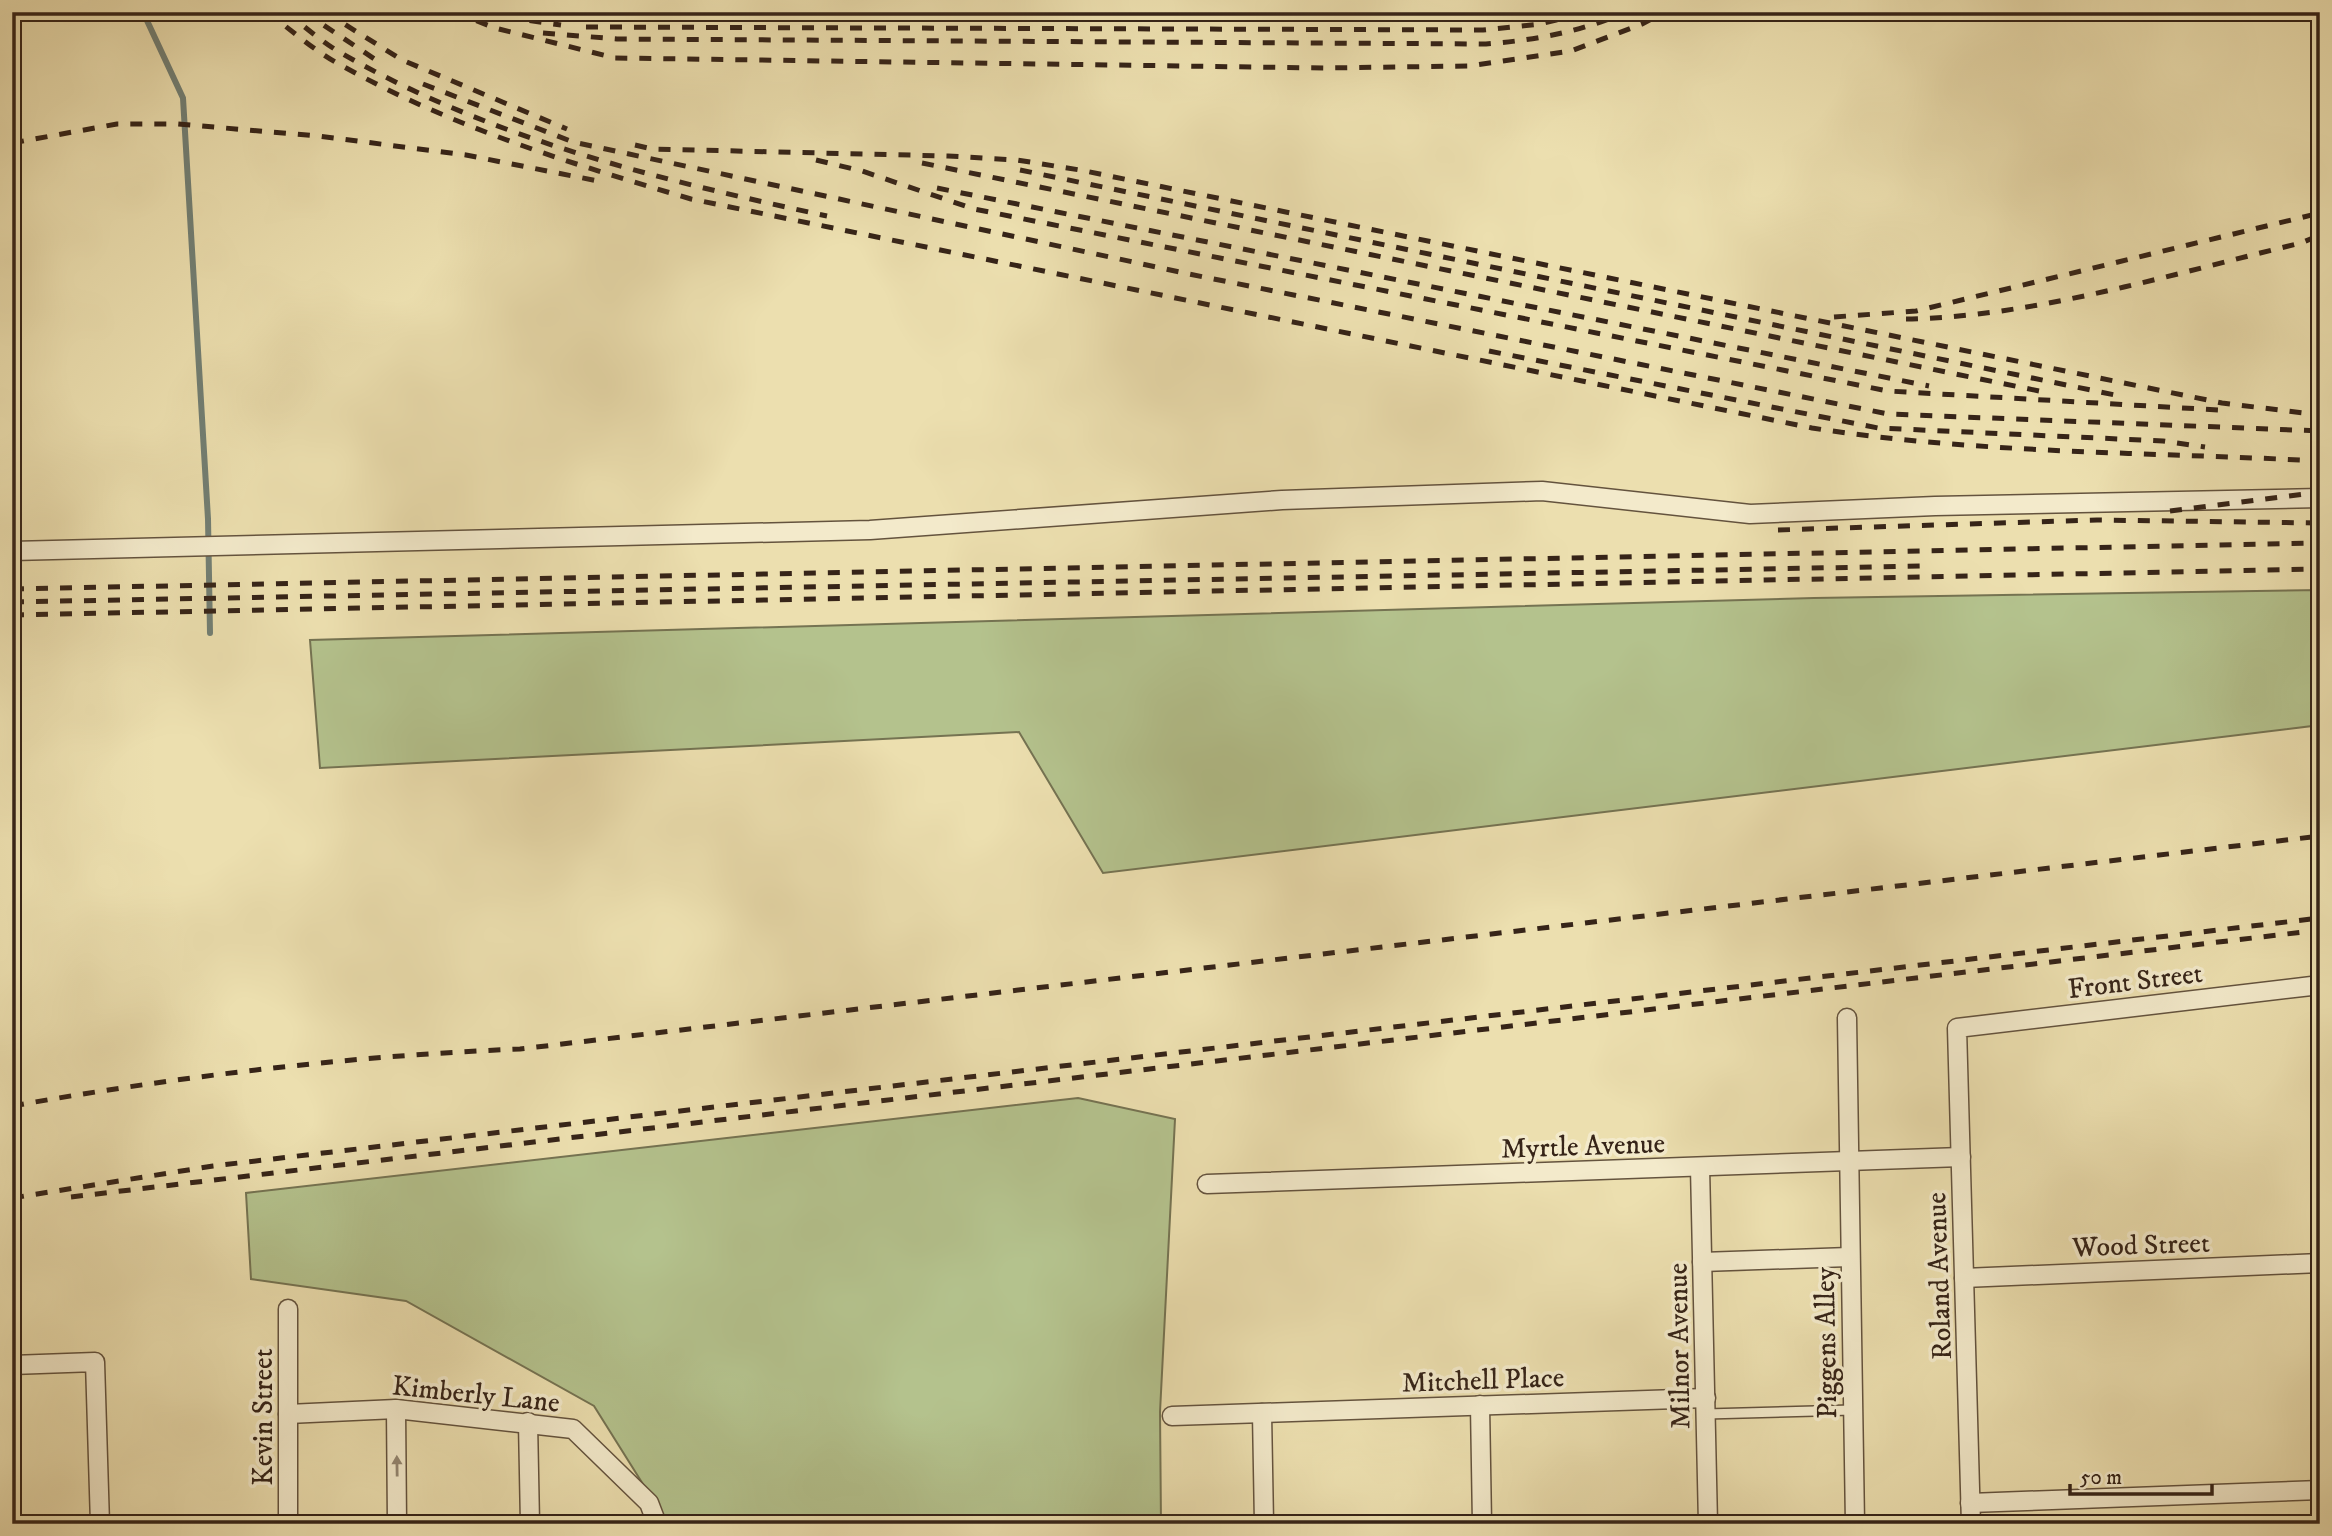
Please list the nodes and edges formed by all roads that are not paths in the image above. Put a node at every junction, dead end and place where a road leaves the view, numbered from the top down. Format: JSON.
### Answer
{"nodes":[{"id":1,"x":2320,"y":498,"type":"edge"},
{"id":2,"x":12,"y":551,"type":"edge"},
{"id":3,"x":2320,"y":985,"type":"edge"},
{"id":4,"x":1846,"y":1018,"type":"dead end"},
{"id":5,"x":1957,"y":1027,"type":"joint"},
{"id":6,"x":1961,"y":1157,"type":"junction"},
{"id":7,"x":1847,"y":1161,"type":"junction"},
{"id":8,"x":1700,"y":1167,"type":"junction"},
{"id":9,"x":1207,"y":1184,"type":"dead end"},
{"id":10,"x":1849,"y":1257,"type":"junction"},
{"id":11,"x":1702,"y":1262,"type":"junction"},
{"id":12,"x":2320,"y":1263,"type":"edge"},
{"id":13,"x":1964,"y":1278,"type":"junction"},
{"id":14,"x":288,"y":1309,"type":"dead end"},
{"id":15,"x":12,"y":1365,"type":"edge"},
{"id":16,"x":1480,"y":1405,"type":"junction"},
{"id":17,"x":1706,"y":1406,"type":"junction"},
{"id":18,"x":396,"y":1409,"type":"junction"},
{"id":19,"x":1852,"y":1410,"type":"junction"},
{"id":20,"x":1262,"y":1413,"type":"junction"},
{"id":21,"x":288,"y":1414,"type":"junction"},
{"id":22,"x":1172,"y":1416,"type":"dead end"},
{"id":23,"x":528,"y":1422,"type":"junction"},
{"id":24,"x":2320,"y":1490,"type":"edge"},
{"id":25,"x":1970,"y":1503,"type":"junction"},
{"id":26,"x":100,"y":1524,"type":"edge"},
{"id":27,"x":288,"y":1524,"type":"edge"},
{"id":28,"x":397,"y":1524,"type":"edge"},
{"id":29,"x":530,"y":1524,"type":"edge"},
{"id":30,"x":657,"y":1524,"type":"edge"},
{"id":31,"x":1264,"y":1524,"type":"edge"},
{"id":32,"x":1482,"y":1524,"type":"edge"},
{"id":33,"x":1708,"y":1524,"type":"edge"},
{"id":34,"x":1854,"y":1524,"type":"edge"},
{"id":35,"x":1971,"y":1524,"type":"edge"}],
"edges":[{"from":1,"to":2,"type":"street"},
{"from":3,"to":5,"type":"street","name":"Front Street"},
{"from":4,"to":7,"type":"street","name":"Piggens Alley"},
{"from":5,"to":6,"type":"street","name":"Roland Avenue"},
{"from":6,"to":7,"type":"street","name":"Myrtle Avenue"},
{"from":6,"to":13,"type":"street","name":"Roland Avenue"},
{"from":7,"to":8,"type":"street","name":"Myrtle Avenue"},
{"from":7,"to":10,"type":"street","name":"Piggens Alley"},
{"from":8,"to":9,"type":"street","name":"Myrtle Avenue"},
{"from":8,"to":11,"type":"street","name":"Milnor Avenue"},
{"from":10,"to":11,"type":"street"},
{"from":10,"to":19,"type":"street","name":"Piggens Alley"},
{"from":11,"to":17,"type":"street","name":"Milnor Avenue"},
{"from":12,"to":13,"type":"street","name":"Wood Street"},
{"from":13,"to":25,"type":"street","name":"Roland Avenue"},
{"from":14,"to":21,"type":"street","name":"Kevin Street"},
{"from":15,"to":26,"type":"street"},
{"from":16,"to":17,"type":"street","name":"Mitchell Place"},
{"from":16,"to":20,"type":"street","name":"Mitchell Place"},
{"from":16,"to":32,"type":"street"},
{"from":17,"to":19,"type":"lane"},
{"from":17,"to":33,"type":"street","name":"Milnor Avenue"},
{"from":18,"to":21,"type":"street","name":"Kimberly Lane"},
{"from":18,"to":23,"type":"street","name":"Kimberly Lane"},
{"from":28,"to":18,"type":"street","one_way":true},
{"from":19,"to":34,"type":"street","name":"Piggens Alley"},
{"from":20,"to":22,"type":"street","name":"Mitchell Place"},
{"from":20,"to":31,"type":"street"},
{"from":21,"to":27,"type":"street","name":"Kevin Street"},
{"from":23,"to":29,"type":"street"},
{"from":23,"to":30,"type":"street","name":"Kimberly Lane"},
{"from":24,"to":25,"type":"street"},
{"from":25,"to":35,"type":"street","name":"Roland Avenue"}]}
